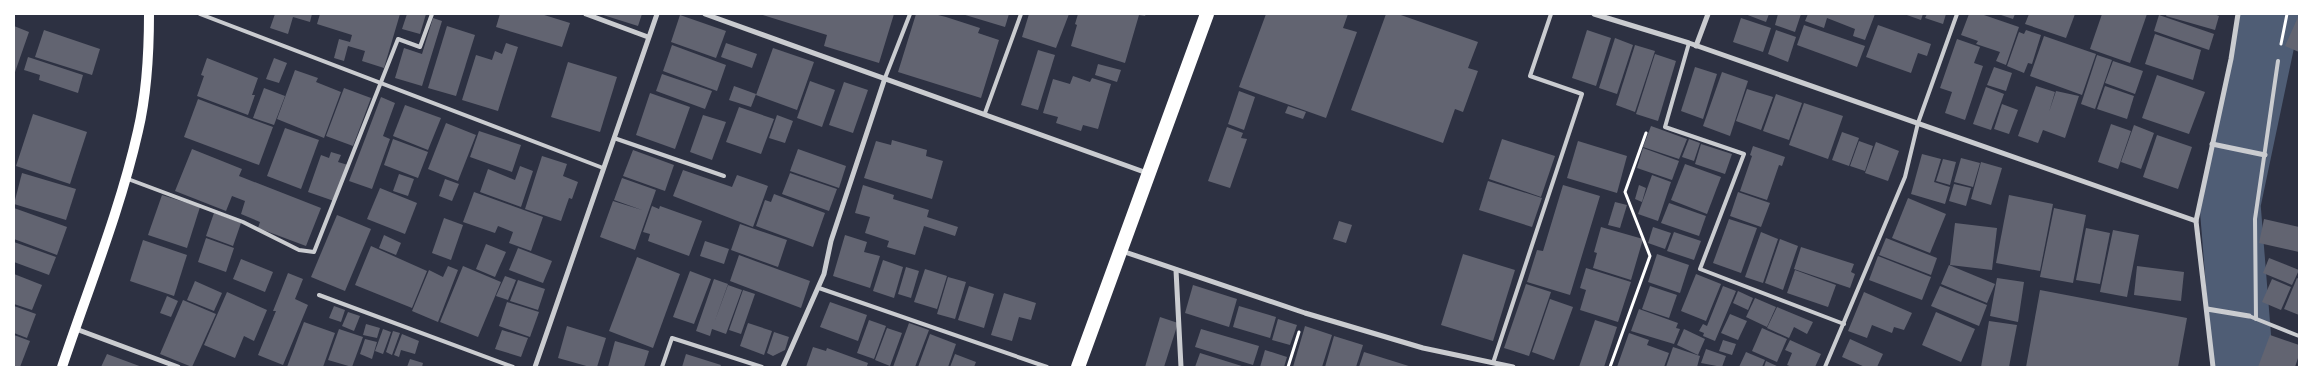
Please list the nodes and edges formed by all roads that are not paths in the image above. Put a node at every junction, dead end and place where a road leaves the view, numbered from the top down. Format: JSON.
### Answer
{"nodes":[{"id":1,"x":149,"y":14,"type":"edge"},
{"id":2,"x":200,"y":14,"type":"edge"},
{"id":3,"x":432,"y":14,"type":"edge"},
{"id":4,"x":586,"y":14,"type":"edge"},
{"id":5,"x":657,"y":14,"type":"edge"},
{"id":6,"x":705,"y":14,"type":"edge"},
{"id":7,"x":910,"y":14,"type":"edge"},
{"id":8,"x":1021,"y":14,"type":"edge"},
{"id":9,"x":1207,"y":14,"type":"edge"},
{"id":10,"x":1551,"y":14,"type":"edge"},
{"id":11,"x":1594,"y":14,"type":"edge"},
{"id":12,"x":1708,"y":14,"type":"edge"},
{"id":13,"x":1957,"y":14,"type":"edge"},
{"id":14,"x":2238,"y":14,"type":"edge"},
{"id":15,"x":648,"y":37,"type":"junction"},
{"id":16,"x":1690,"y":43,"type":"junction"},
{"id":17,"x":1696,"y":46,"type":"junction"},
{"id":18,"x":2278,"y":62,"type":"road end"},
{"id":19,"x":885,"y":78,"type":"junction"},
{"id":20,"x":381,"y":83,"type":"junction"},
{"id":21,"x":985,"y":113,"type":"junction"},
{"id":22,"x":1918,"y":124,"type":"junction"},
{"id":23,"x":614,"y":138,"type":"junction"},
{"id":24,"x":2212,"y":144,"type":"junction"},
{"id":25,"x":2264,"y":155,"type":"junction"},
{"id":26,"x":604,"y":168,"type":"junction"},
{"id":27,"x":1150,"y":174,"type":"junction"},
{"id":28,"x":724,"y":176,"type":"dead end"},
{"id":29,"x":126,"y":178,"type":"junction"},
{"id":30,"x":2196,"y":220,"type":"junction"},
{"id":31,"x":1122,"y":251,"type":"junction"},
{"id":32,"x":1176,"y":270,"type":"junction"},
{"id":33,"x":819,"y":288,"type":"junction"},
{"id":34,"x":319,"y":295,"type":"dead end"},
{"id":35,"x":2207,"y":309,"type":"junction"},
{"id":36,"x":2249,"y":316,"type":"joint"},
{"id":37,"x":2256,"y":319,"type":"junction"},
{"id":38,"x":1844,"y":324,"type":"junction"},
{"id":39,"x":75,"y":328,"type":"junction"},
{"id":40,"x":2299,"y":336,"type":"edge"},
{"id":41,"x":1494,"y":363,"type":"junction"},
{"id":42,"x":62,"y":367,"type":"edge"},
{"id":43,"x":178,"y":367,"type":"edge"},
{"id":44,"x":513,"y":367,"type":"edge"},
{"id":45,"x":535,"y":367,"type":"edge"},
{"id":46,"x":662,"y":367,"type":"edge"},
{"id":47,"x":762,"y":367,"type":"edge"},
{"id":48,"x":783,"y":367,"type":"edge"},
{"id":49,"x":1047,"y":367,"type":"edge"},
{"id":50,"x":1078,"y":367,"type":"edge"},
{"id":51,"x":1180,"y":367,"type":"edge"},
{"id":52,"x":1513,"y":367,"type":"edge"},
{"id":53,"x":1825,"y":367,"type":"edge"},
{"id":54,"x":2213,"y":367,"type":"edge"}],
"edges":[{"from":1,"to":29,"type":"main road"},
{"from":2,"to":20,"type":"lane"},
{"from":3,"to":20,"type":"lane"},
{"from":4,"to":15,"type":"street"},
{"from":5,"to":15,"type":"street"},
{"from":6,"to":19,"type":"street"},
{"from":7,"to":19,"type":"lane"},
{"from":8,"to":21,"type":"lane"},
{"from":9,"to":27,"type":"highway"},
{"from":10,"to":41,"type":"lane"},
{"from":11,"to":16,"type":"street"},
{"from":12,"to":17,"type":"street"},
{"from":13,"to":22,"type":"lane"},
{"from":14,"to":24,"type":"street"},
{"from":15,"to":23,"type":"street"},
{"from":16,"to":17,"type":"street"},
{"from":16,"to":38,"type":"lane"},
{"from":17,"to":22,"type":"street"},
{"from":18,"to":25,"type":"lane"},
{"from":19,"to":21,"type":"street"},
{"from":19,"to":33,"type":"street"},
{"from":20,"to":26,"type":"lane"},
{"from":20,"to":29,"type":"lane"},
{"from":21,"to":27,"type":"street"},
{"from":22,"to":30,"type":"street"},
{"from":22,"to":38,"type":"lane"},
{"from":23,"to":26,"type":"street"},
{"from":23,"to":28,"type":"lane"},
{"from":24,"to":25,"type":"street"},
{"from":24,"to":30,"type":"street"},
{"from":25,"to":37,"type":"lane"},
{"from":26,"to":45,"type":"street"},
{"from":27,"to":31,"type":"highway"},
{"from":29,"to":39,"type":"main road"},
{"from":30,"to":35,"type":"street"},
{"from":31,"to":32,"type":"street"},
{"from":31,"to":50,"type":"highway"},
{"from":32,"to":41,"type":"street"},
{"from":32,"to":51,"type":"street"},
{"from":33,"to":48,"type":"street"},
{"from":33,"to":49,"type":"lane"},
{"from":34,"to":44,"type":"lane"},
{"from":35,"to":36,"type":"street"},
{"from":35,"to":54,"type":"street"},
{"from":36,"to":37,"type":"lane"},
{"from":37,"to":40,"type":"lane"},
{"from":38,"to":53,"type":"lane"},
{"from":39,"to":42,"type":"main road"},
{"from":39,"to":43,"type":"street"},
{"from":41,"to":52,"type":"street"},
{"from":46,"to":47,"type":"lane"}]}
